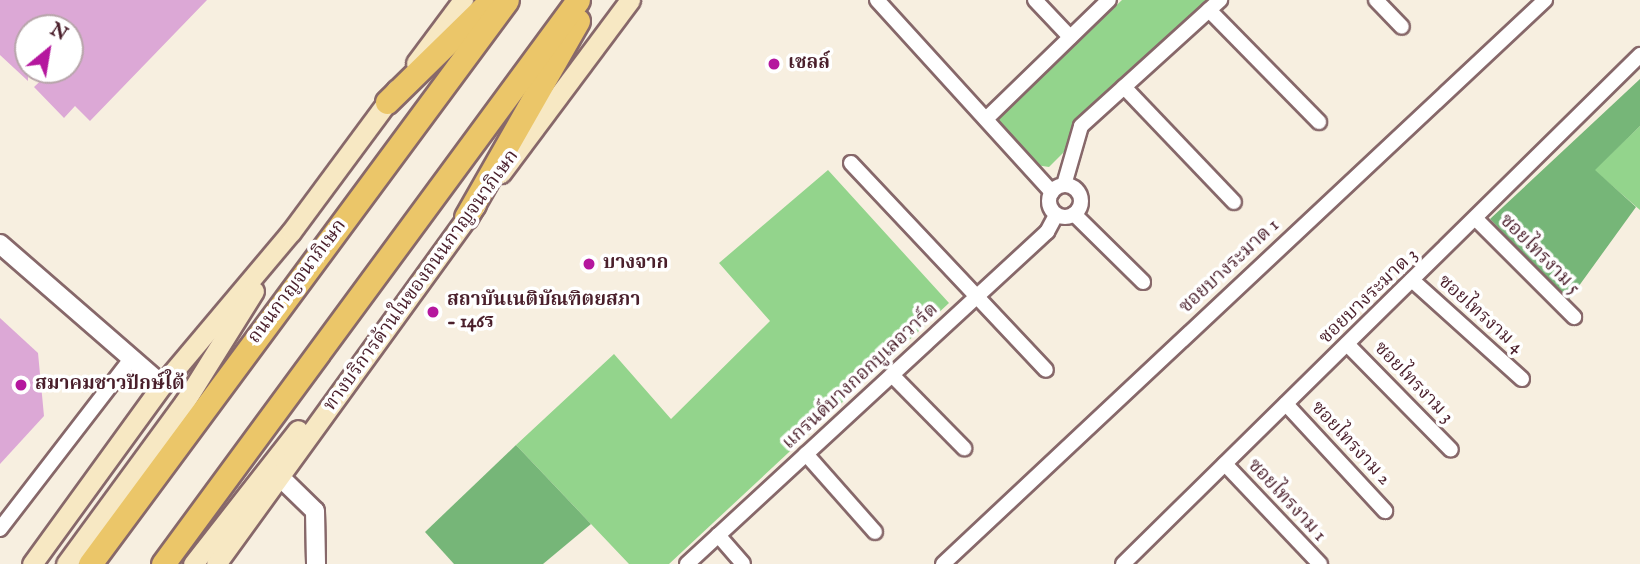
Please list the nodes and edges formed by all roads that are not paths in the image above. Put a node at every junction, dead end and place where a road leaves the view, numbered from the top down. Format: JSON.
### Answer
{"nodes":[{"id":1,"x":463,"y":0,"type":"edge"},
{"id":2,"x":491,"y":0,"type":"edge"},
{"id":3,"x":507,"y":0,"type":"edge"},
{"id":4,"x":578,"y":0,"type":"edge"},
{"id":5,"x":590,"y":0,"type":"edge"},
{"id":6,"x":630,"y":0,"type":"edge"},
{"id":7,"x":877,"y":0,"type":"edge"},
{"id":8,"x":1035,"y":0,"type":"edge"},
{"id":9,"x":1108,"y":0,"type":"edge"},
{"id":10,"x":1376,"y":0,"type":"edge"},
{"id":11,"x":1545,"y":0,"type":"edge"},
{"id":12,"x":1214,"y":5,"type":"edge"},
{"id":13,"x":1402,"y":27,"type":"dead end"},
{"id":14,"x":1070,"y":37,"type":"junction"},
{"id":15,"x":1640,"y":55,"type":"edge"},
{"id":16,"x":1124,"y":87,"type":"junction"},
{"id":17,"x":387,"y":102,"type":"junction"},
{"id":18,"x":986,"y":119,"type":"junction"},
{"id":19,"x":1319,"y":122,"type":"dead end"},
{"id":20,"x":851,"y":163,"type":"dead end"},
{"id":21,"x":1058,"y":189,"type":"junction"},
{"id":22,"x":1234,"y":202,"type":"dead end"},
{"id":23,"x":1074,"y":214,"type":"junction"},
{"id":24,"x":1056,"y":215,"type":"junction"},
{"id":25,"x":466,"y":217,"type":"junction"},
{"id":26,"x":1478,"y":221,"type":"junction"},
{"id":27,"x":291,"y":232,"type":"junction"},
{"id":28,"x":0,"y":244,"type":"edge"},
{"id":29,"x":1412,"y":280,"type":"junction"},
{"id":30,"x":1143,"y":282,"type":"dead end"},
{"id":31,"x":977,"y":296,"type":"junction"},
{"id":32,"x":1574,"y":317,"type":"dead end"},
{"id":33,"x":376,"y":339,"type":"junction"},
{"id":34,"x":1347,"y":344,"type":"junction"},
{"id":35,"x":130,"y":360,"type":"junction"},
{"id":36,"x":1046,"y":370,"type":"dead end"},
{"id":37,"x":892,"y":374,"type":"junction"},
{"id":38,"x":1522,"y":379,"type":"dead end"},
{"id":39,"x":162,"y":385,"type":"junction"},
{"id":40,"x":1286,"y":404,"type":"junction"},
{"id":41,"x":964,"y":449,"type":"dead end"},
{"id":42,"x":1451,"y":450,"type":"dead end"},
{"id":43,"x":806,"y":454,"type":"junction"},
{"id":44,"x":1225,"y":464,"type":"junction"},
{"id":45,"x":279,"y":477,"type":"junction"},
{"id":46,"x":1385,"y":511,"type":"dead end"},
{"id":47,"x":0,"y":529,"type":"edge"},
{"id":48,"x":875,"y":532,"type":"dead end"},
{"id":49,"x":719,"y":535,"type":"junction"},
{"id":50,"x":33,"y":564,"type":"edge"},
{"id":51,"x":66,"y":564,"type":"edge"},
{"id":52,"x":90,"y":564,"type":"edge"},
{"id":53,"x":163,"y":564,"type":"edge"},
{"id":54,"x":193,"y":564,"type":"edge"},
{"id":55,"x":216,"y":564,"type":"edge"},
{"id":56,"x":316,"y":564,"type":"edge"},
{"id":57,"x":687,"y":564,"type":"edge"},
{"id":58,"x":743,"y":564,"type":"edge"},
{"id":59,"x":943,"y":564,"type":"edge"},
{"id":60,"x":1123,"y":564,"type":"edge"},
{"id":61,"x":1320,"y":564,"type":"edge"}],
"edges":[{"from":1,"to":17,"type":"main road"},
{"from":2,"to":17,"type":"highway"},
{"from":3,"to":52,"type":"highway","name":"ถนนกาญจนาภิเษก"},
{"from":4,"to":53,"type":"highway"},
{"from":5,"to":25,"type":"highway"},
{"from":6,"to":25,"type":"main road","name":"ทางบริการด้านในของถนนกาญจนาภิเษก"},
{"from":7,"to":18,"type":"street"},
{"from":8,"to":14,"type":"street"},
{"from":9,"to":14,"type":"street"},
{"from":10,"to":13,"type":"street"},
{"from":11,"to":59,"type":"street","name":"ซอยบางระมาด 1"},
{"from":12,"to":16,"type":"street"},
{"from":12,"to":19,"type":"street"},
{"from":14,"to":18,"type":"street"},
{"from":15,"to":26,"type":"street","name":"ซอยบางระมาด 3"},
{"from":16,"to":21,"type":"street"},
{"from":16,"to":22,"type":"street"},
{"from":17,"to":27,"type":"main road"},
{"from":18,"to":21,"type":"street"},
{"from":20,"to":31,"type":"street"},
{"from":21,"to":23,"type":"street"},
{"from":21,"to":24,"type":"street"},
{"from":23,"to":24,"type":"street"},
{"from":23,"to":30,"type":"street"},
{"from":24,"to":31,"type":"street","name":"แกรนด์บางกอกบูเลอวาร์ด"},
{"from":25,"to":33,"type":"main road","name":"ทางบริการด้านในของถนนกาญจนาภิเษก"},
{"from":26,"to":29,"type":"street","name":"ซอยบางระมาด 3"},
{"from":26,"to":32,"type":"street","name":"ซอยไทรงาม 5"},
{"from":27,"to":39,"type":"main road"},
{"from":27,"to":51,"type":"main road"},
{"from":28,"to":35,"type":"street"},
{"from":29,"to":34,"type":"street","name":"ซอยบางระมาด 3"},
{"from":29,"to":38,"type":"street","name":"ซอยไทรงาม 4"},
{"from":31,"to":36,"type":"street"},
{"from":31,"to":37,"type":"street","name":"แกรนด์บางกอกบูเลอวาร์ด"},
{"from":33,"to":45,"type":"main road","name":"ทางบริการด้านในของถนนกาญจนาภิเษก"},
{"from":33,"to":54,"type":"main road"},
{"from":34,"to":40,"type":"street","name":"ซอยบางระมาด 3"},
{"from":34,"to":42,"type":"street","name":"ซอยไทรงาม 3"},
{"from":35,"to":39,"type":"street"},
{"from":35,"to":47,"type":"street"},
{"from":37,"to":41,"type":"street"},
{"from":37,"to":43,"type":"street","name":"แกรนด์บางกอกบูเลอวาร์ด"},
{"from":39,"to":50,"type":"main road"},
{"from":40,"to":44,"type":"street","name":"ซอยบางระมาด 3"},
{"from":40,"to":46,"type":"street","name":"ซอยไทรงาม 2"},
{"from":43,"to":48,"type":"street"},
{"from":43,"to":49,"type":"street","name":"แกรนด์บางกอกบูเลอวาร์ด"},
{"from":44,"to":60,"type":"street","name":"ซอยบางระมาด 3"},
{"from":44,"to":61,"type":"street","name":"ซอยไทรงาม 1"},
{"from":45,"to":55,"type":"main road","name":"ทางบริการด้านในของถนนกาญจนาภิเษก"},
{"from":45,"to":56,"type":"street"},
{"from":49,"to":57,"type":"street","name":"แกรนด์บางกอกบูเลอวาร์ด"},
{"from":49,"to":58,"type":"street"}]}
